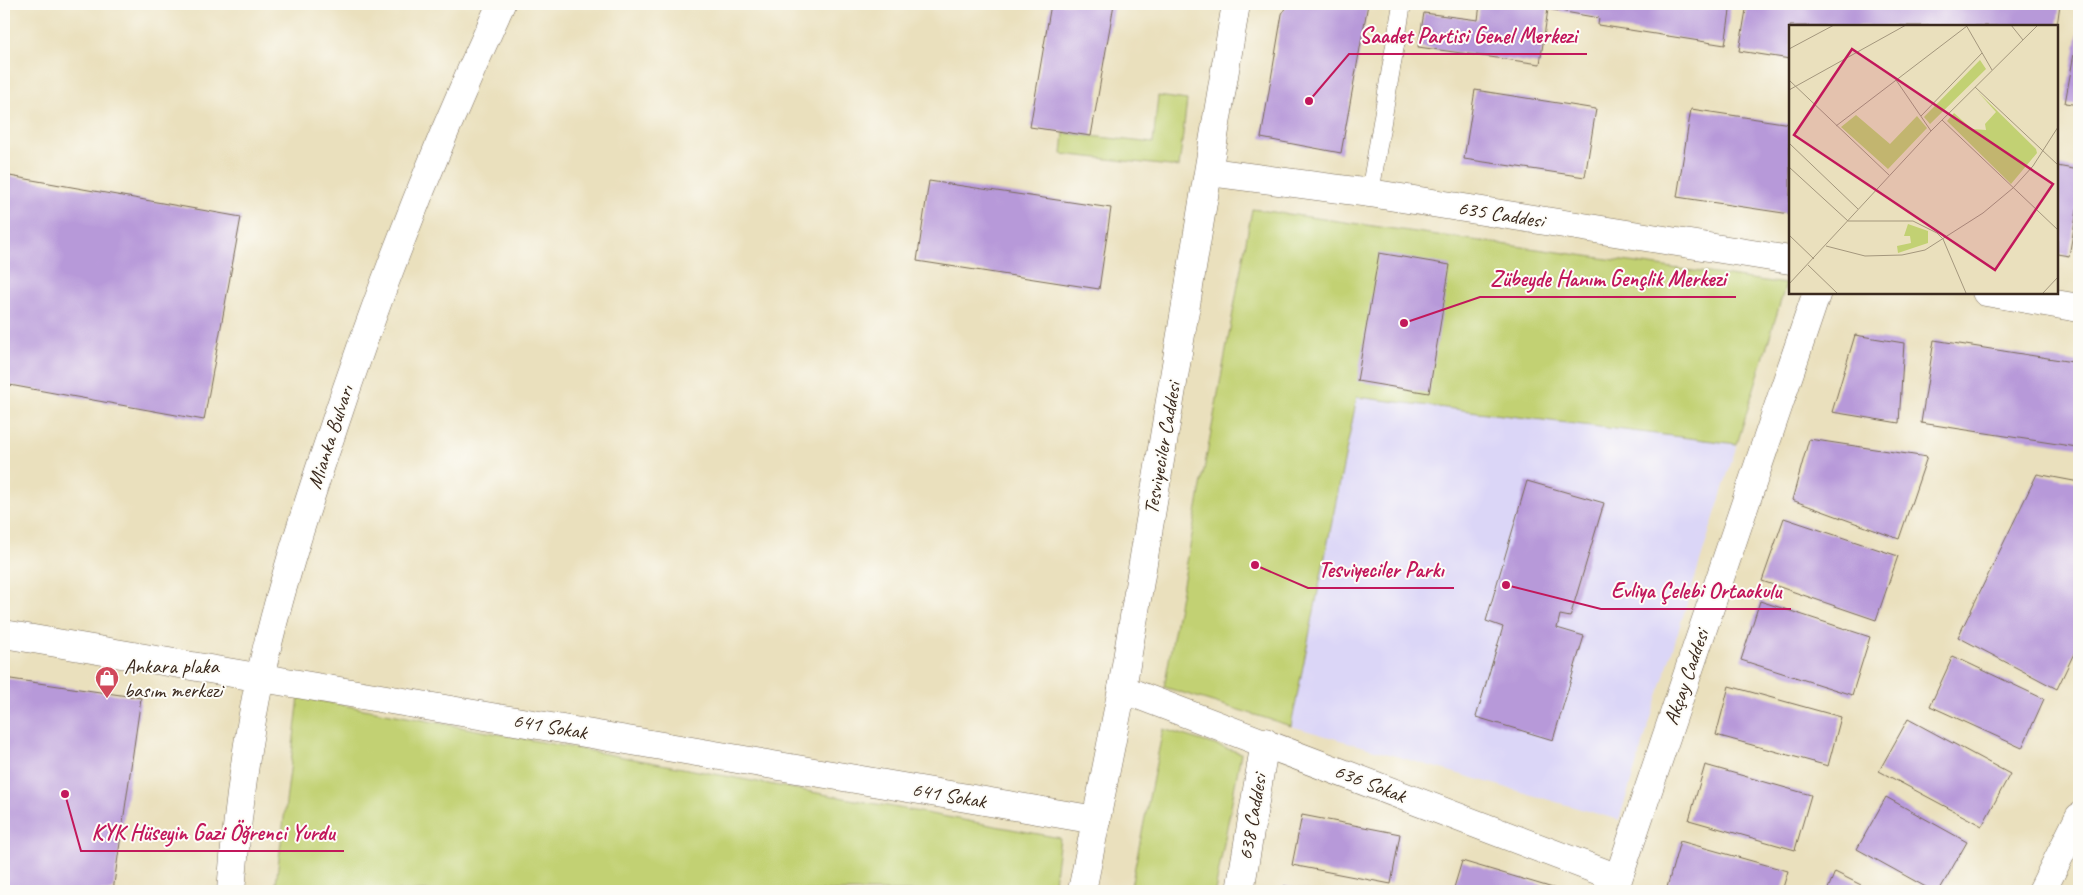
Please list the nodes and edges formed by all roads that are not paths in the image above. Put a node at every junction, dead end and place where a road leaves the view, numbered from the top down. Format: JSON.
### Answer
{"nodes":[{"id":1,"x":501,"y":4,"type":"edge"},
{"id":2,"x":1236,"y":4,"type":"edge"},
{"id":3,"x":1402,"y":4,"type":"edge"},
{"id":4,"x":1210,"y":172,"type":"junction"},
{"id":5,"x":1370,"y":193,"type":"junction"},
{"id":6,"x":1789,"y":260,"type":"edge"},
{"id":7,"x":1816,"y":294,"type":"edge"},
{"id":8,"x":1998,"y":294,"type":"edge"},
{"id":9,"x":2079,"y":308,"type":"edge"},
{"id":10,"x":4,"y":634,"type":"edge"},
{"id":11,"x":260,"y":676,"type":"junction"},
{"id":12,"x":1122,"y":689,"type":"junction"},
{"id":13,"x":1265,"y":742,"type":"junction"},
{"id":14,"x":2079,"y":817,"type":"edge"},
{"id":15,"x":1096,"y":820,"type":"junction"},
{"id":16,"x":1616,"y":885,"type":"edge"},
{"id":17,"x":231,"y":891,"type":"edge"},
{"id":18,"x":1082,"y":891,"type":"edge"},
{"id":19,"x":1240,"y":891,"type":"edge"},
{"id":20,"x":2042,"y":891,"type":"edge"}],
"edges":[{"from":1,"to":11,"type":"street","name":"Mianka Bulvarı"},
{"from":2,"to":4,"type":"street","name":"Tesviyeciler Caddesi"},
{"from":3,"to":5,"type":"lane"},
{"from":4,"to":5,"type":"street","name":"635 Caddesi"},
{"from":4,"to":12,"type":"street","name":"Tesviyeciler Caddesi"},
{"from":5,"to":6,"type":"street","name":"635 Caddesi"},
{"from":7,"to":16,"type":"street","name":"Akçay Caddesi"},
{"from":8,"to":9,"type":"street"},
{"from":10,"to":11,"type":"street","name":"641 Sokak"},
{"from":11,"to":15,"type":"street","name":"641 Sokak"},
{"from":11,"to":17,"type":"street","name":"Mianka Bulvarı"},
{"from":12,"to":13,"type":"street","name":"636 Sokak"},
{"from":12,"to":15,"type":"street","name":"Tesviyeciler Caddesi"},
{"from":13,"to":16,"type":"street","name":"636 Sokak"},
{"from":13,"to":19,"type":"street","name":"638 Caddesi"},
{"from":14,"to":20,"type":"street"},
{"from":15,"to":18,"type":"street","name":"Tesviyeciler Caddesi"}]}
